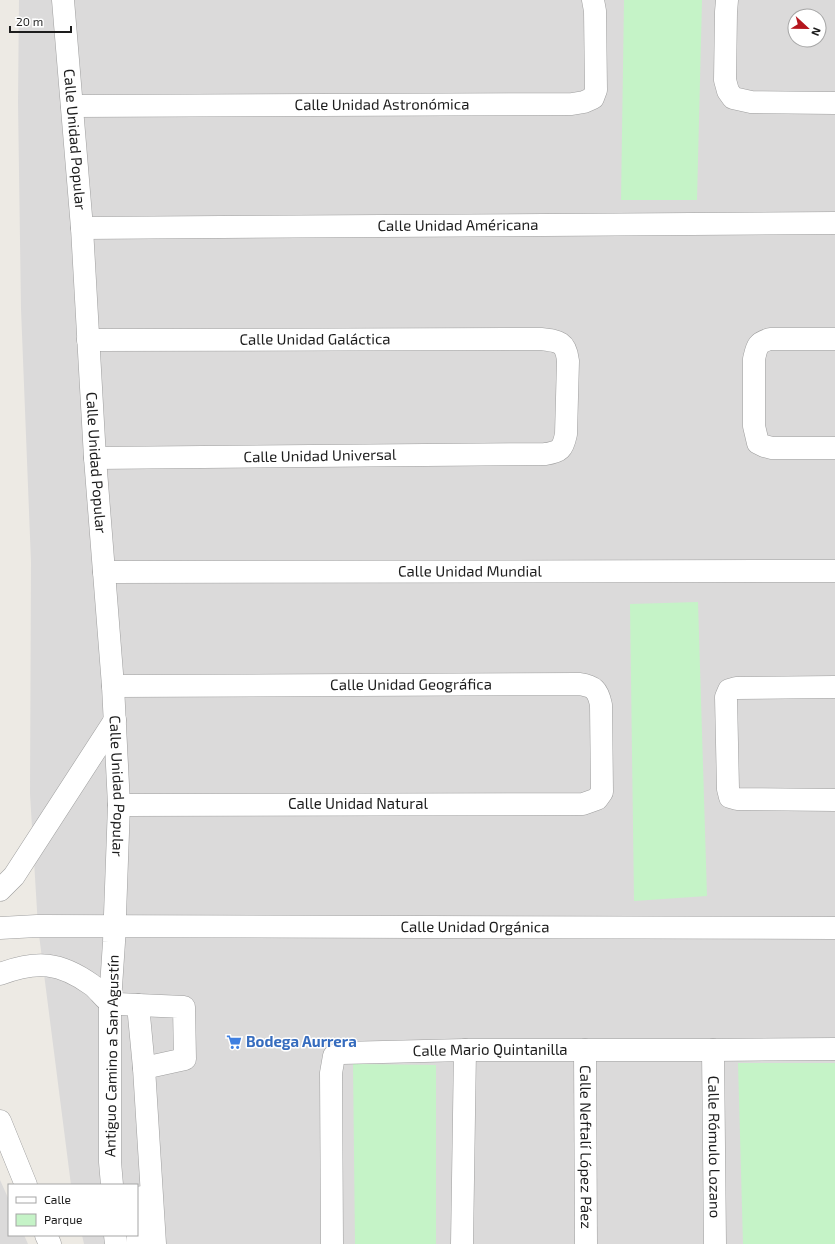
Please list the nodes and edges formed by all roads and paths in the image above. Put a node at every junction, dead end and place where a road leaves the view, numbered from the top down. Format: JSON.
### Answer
{"nodes":[{"id":1,"x":64,"y":0,"type":"edge"},
{"id":2,"x":593,"y":0,"type":"edge"},
{"id":3,"x":727,"y":0,"type":"edge"},
{"id":4,"x":835,"y":103,"type":"edge"},
{"id":5,"x":72,"y":106,"type":"junction"},
{"id":6,"x":835,"y":223,"type":"edge"},
{"id":7,"x":82,"y":228,"type":"junction"},
{"id":8,"x":835,"y":338,"type":"edge"},
{"id":9,"x":88,"y":340,"type":"junction"},
{"id":10,"x":835,"y":448,"type":"edge"},
{"id":11,"x":545,"y":454,"type":"joint"},
{"id":12,"x":95,"y":458,"type":"junction"},
{"id":13,"x":835,"y":571,"type":"edge"},
{"id":14,"x":104,"y":572,"type":"junction"},
{"id":15,"x":113,"y":686,"type":"junction"},
{"id":16,"x":835,"y":687,"type":"edge"},
{"id":17,"x":115,"y":720,"type":"junction"},
{"id":18,"x":597,"y":799,"type":"joint"},
{"id":19,"x":835,"y":800,"type":"edge"},
{"id":20,"x":119,"y":805,"type":"junction"},
{"id":21,"x":0,"y":890,"type":"edge"},
{"id":22,"x":115,"y":926,"type":"junction"},
{"id":23,"x":0,"y":928,"type":"edge"},
{"id":24,"x":835,"y":928,"type":"edge"},
{"id":25,"x":0,"y":974,"type":"edge"},
{"id":26,"x":110,"y":1002,"type":"junction"},
{"id":27,"x":138,"y":1005,"type":"junction"},
{"id":28,"x":835,"y":1049,"type":"edge"},
{"id":29,"x":465,"y":1050,"type":"junction"},
{"id":30,"x":585,"y":1050,"type":"junction"},
{"id":31,"x":713,"y":1050,"type":"junction"},
{"id":32,"x":144,"y":1068,"type":"junction"},
{"id":33,"x":0,"y":1122,"type":"edge"},
{"id":34,"x":149,"y":1161,"type":"junction"},
{"id":35,"x":26,"y":1184,"type":"edge"},
{"id":36,"x":112,"y":1184,"type":"edge"},
{"id":37,"x":138,"y":1231,"type":"edge"},
{"id":38,"x":155,"y":1244,"type":"edge"},
{"id":39,"x":332,"y":1244,"type":"edge"},
{"id":40,"x":462,"y":1244,"type":"edge"},
{"id":41,"x":586,"y":1244,"type":"edge"},
{"id":42,"x":715,"y":1244,"type":"edge"}],
"edges":[{"from":1,"to":5,"type":"street","name":"Calle Unidad Popular"},
{"from":2,"to":5,"type":"street","name":"Calle Unidad Astronómica"},
{"from":3,"to":4,"type":"street"},
{"from":5,"to":7,"type":"street","name":"Calle Unidad Popular"},
{"from":6,"to":7,"type":"street","name":"Calle Unidad Américana"},
{"from":7,"to":9,"type":"street","name":"Calle Unidad Popular"},
{"from":8,"to":10,"type":"street"},
{"from":9,"to":11,"type":"street","name":"Calle Unidad Galáctica"},
{"from":9,"to":12,"type":"street","name":"Calle Unidad Popular"},
{"from":11,"to":12,"type":"street","name":"Calle Unidad Universal"},
{"from":12,"to":14,"type":"street","name":"Calle Unidad Popular"},
{"from":13,"to":14,"type":"street","name":"Calle Unidad Mundial"},
{"from":14,"to":15,"type":"street","name":"Calle Unidad Popular"},
{"from":15,"to":17,"type":"street","name":"Calle Unidad Popular"},
{"from":15,"to":18,"type":"street","name":"Calle Unidad Geográfica"},
{"from":16,"to":19,"type":"street"},
{"from":17,"to":20,"type":"street","name":"Calle Unidad Popular"},
{"from":17,"to":21,"type":"street"},
{"from":18,"to":20,"type":"street","name":"Calle Unidad Natural"},
{"from":20,"to":22,"type":"street","name":"Calle Unidad Popular"},
{"from":22,"to":23,"type":"street","name":"Calle Unidad Orgánica"},
{"from":22,"to":24,"type":"street","name":"Calle Unidad Orgánica"},
{"from":22,"to":26,"type":"street","name":"Antiguo Camino a San Agustín"},
{"from":25,"to":26,"type":"street"},
{"from":26,"to":27,"type":"street"},
{"from":26,"to":36,"type":"street","name":"Antiguo Camino a San Agustín"},
{"from":27,"to":32,"type":"street"},
{"from":27,"to":32,"type":"street"},
{"from":28,"to":31,"type":"street","name":"Calle Mario Quintanilla"},
{"from":29,"to":30,"type":"street","name":"Calle Mario Quintanilla"},
{"from":29,"to":39,"type":"street","name":"Calle Mario Quintanilla"},
{"from":29,"to":40,"type":"street"},
{"from":30,"to":31,"type":"street","name":"Calle Mario Quintanilla"},
{"from":30,"to":41,"type":"street","name":"Calle Neftalí López Páez"},
{"from":31,"to":42,"type":"street","name":"Calle Rómulo Lozano"},
{"from":32,"to":34,"type":"street"},
{"from":33,"to":35,"type":"street"},
{"from":34,"to":37,"type":"street"},
{"from":34,"to":38,"type":"street"}]}
